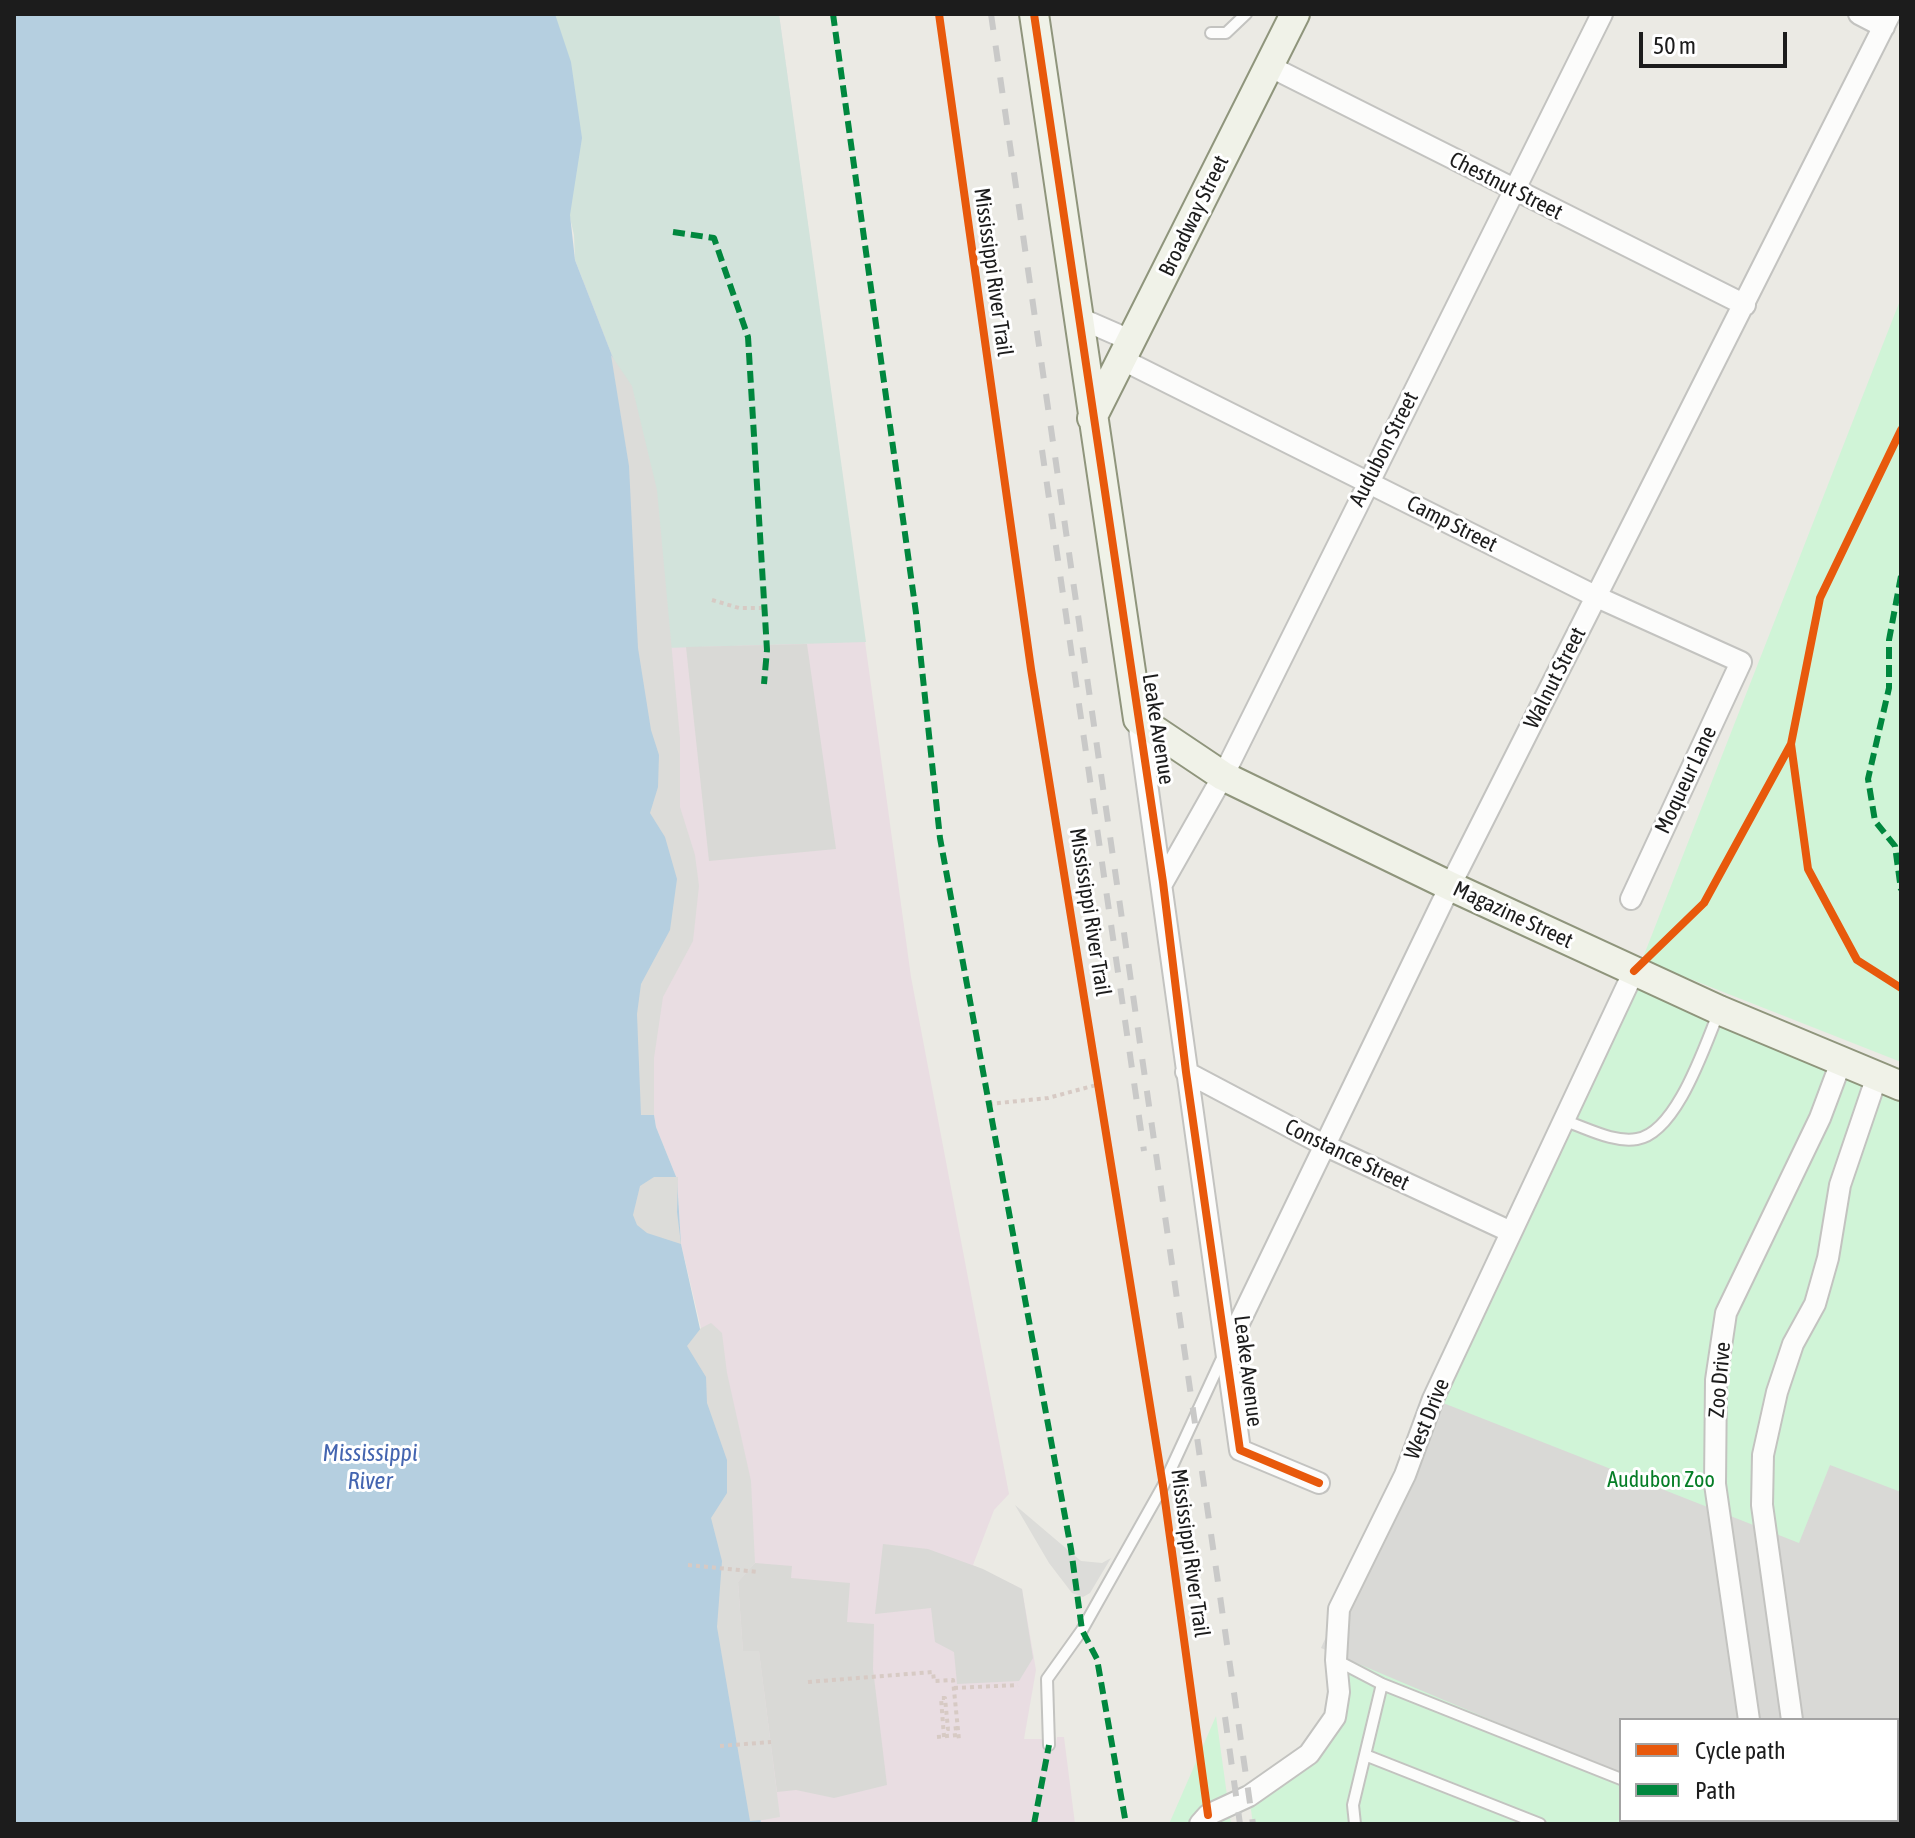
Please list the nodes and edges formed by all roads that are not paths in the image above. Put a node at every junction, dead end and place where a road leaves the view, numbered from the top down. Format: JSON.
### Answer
{"nodes":[{"id":1,"x":1034,"y":14,"type":"edge"},
{"id":2,"x":1246,"y":14,"type":"edge"},
{"id":3,"x":1295,"y":14,"type":"edge"},
{"id":4,"x":1602,"y":14,"type":"edge"},
{"id":5,"x":1859,"y":14,"type":"edge"},
{"id":6,"x":1887,"y":20,"type":"edge"},
{"id":7,"x":1211,"y":33,"type":"dead end"},
{"id":8,"x":1269,"y":66,"type":"junction"},
{"id":9,"x":1515,"y":190,"type":"junction"},
{"id":10,"x":1745,"y":305,"type":"junction"},
{"id":11,"x":1077,"y":317,"type":"junction"},
{"id":12,"x":1128,"y":351,"type":"junction"},
{"id":13,"x":1092,"y":418,"type":"junction"},
{"id":14,"x":1367,"y":481,"type":"junction"},
{"id":15,"x":1597,"y":597,"type":"junction"},
{"id":16,"x":1741,"y":662,"type":"joint"},
{"id":17,"x":1138,"y":719,"type":"junction"},
{"id":18,"x":1223,"y":776,"type":"junction"},
{"id":19,"x":1163,"y":882,"type":"junction"},
{"id":20,"x":1450,"y":886,"type":"junction"},
{"id":21,"x":1631,"y":899,"type":"dead end"},
{"id":22,"x":1634,"y":971,"type":"junction"},
{"id":23,"x":1719,"y":1010,"type":"junction"},
{"id":24,"x":1841,"y":1062,"type":"junction"},
{"id":25,"x":1186,"y":1072,"type":"junction"},
{"id":26,"x":1889,"y":1081,"type":"edge"},
{"id":27,"x":1565,"y":1121,"type":"junction"},
{"id":28,"x":1324,"y":1145,"type":"junction"},
{"id":29,"x":1511,"y":1232,"type":"junction"},
{"id":30,"x":1228,"y":1346,"type":"junction"},
{"id":31,"x":1319,"y":1483,"type":"dead end"},
{"id":32,"x":1336,"y":1660,"type":"junction"},
{"id":33,"x":1382,"y":1684,"type":"junction"},
{"id":34,"x":1749,"y":1718,"type":"edge"},
{"id":35,"x":1792,"y":1718,"type":"edge"},
{"id":36,"x":1049,"y":1745,"type":"dead end"},
{"id":37,"x":1365,"y":1755,"type":"junction"},
{"id":38,"x":1619,"y":1778,"type":"edge"},
{"id":39,"x":1761,"y":1822,"type":"edge"},
{"id":40,"x":1812,"y":1822,"type":"edge"},
{"id":41,"x":1200,"y":1824,"type":"edge"},
{"id":42,"x":1355,"y":1824,"type":"edge"},
{"id":43,"x":1540,"y":1824,"type":"edge"}],
"edges":[{"from":1,"to":11,"type":"street","name":"Leake Avenue"},
{"from":2,"to":7,"type":"lane"},
{"from":3,"to":8,"type":"street","name":"Broadway Street"},
{"from":4,"to":9,"type":"street","name":"Audubon Street"},
{"from":5,"to":6,"type":"street"},
{"from":6,"to":10,"type":"street","name":"Walnut Street"},
{"from":8,"to":9,"type":"street","name":"Chestnut Street"},
{"from":8,"to":12,"type":"street","name":"Broadway Street"},
{"from":9,"to":10,"type":"street","name":"Chestnut Street"},
{"from":9,"to":14,"type":"street","name":"Audubon Street"},
{"from":10,"to":15,"type":"street","name":"Walnut Street"},
{"from":11,"to":12,"type":"street","name":"Camp Street"},
{"from":11,"to":13,"type":"street","name":"Leake Avenue"},
{"from":12,"to":13,"type":"street","name":"Broadway Street"},
{"from":12,"to":14,"type":"street","name":"Camp Street"},
{"from":13,"to":17,"type":"street","name":"Leake Avenue"},
{"from":14,"to":15,"type":"street","name":"Camp Street"},
{"from":14,"to":18,"type":"street","name":"Audubon Street"},
{"from":15,"to":16,"type":"street","name":"Camp Street"},
{"from":15,"to":20,"type":"street","name":"Walnut Street"},
{"from":16,"to":21,"type":"street","name":"Moqueur Lane"},
{"from":17,"to":18,"type":"street","name":"Magazine Street"},
{"from":17,"to":19,"type":"street","name":"Leake Avenue"},
{"from":18,"to":19,"type":"street","name":"Audubon Street"},
{"from":18,"to":20,"type":"street","name":"Magazine Street"},
{"from":19,"to":25,"type":"street","name":"Leake Avenue"},
{"from":20,"to":22,"type":"street","name":"Magazine Street"},
{"from":20,"to":28,"type":"street","name":"Walnut Street"},
{"from":22,"to":23,"type":"street","name":"Magazine Street"},
{"from":22,"to":27,"type":"street","name":"West Drive"},
{"from":23,"to":24,"type":"street","name":"Magazine Street"},
{"from":23,"to":27,"type":"lane"},
{"from":24,"to":26,"type":"street","name":"Magazine Street"},
{"from":24,"to":34,"type":"street","name":"Zoo Drive"},
{"from":25,"to":28,"type":"street","name":"Constance Street"},
{"from":25,"to":30,"type":"street","name":"Leake Avenue"},
{"from":26,"to":35,"type":"street"},
{"from":27,"to":29,"type":"street","name":"West Drive"},
{"from":28,"to":29,"type":"street","name":"Constance Street"},
{"from":28,"to":30,"type":"street","name":"Walnut Street"},
{"from":29,"to":32,"type":"street","name":"West Drive"},
{"from":30,"to":31,"type":"street","name":"Leake Avenue"},
{"from":30,"to":36,"type":"lane"},
{"from":32,"to":33,"type":"lane"},
{"from":32,"to":41,"type":"street","name":"West Drive"},
{"from":33,"to":37,"type":"lane"},
{"from":33,"to":38,"type":"lane"},
{"from":37,"to":42,"type":"lane"},
{"from":37,"to":43,"type":"lane"},
{"from":39,"to":40,"type":"lane"}]}
